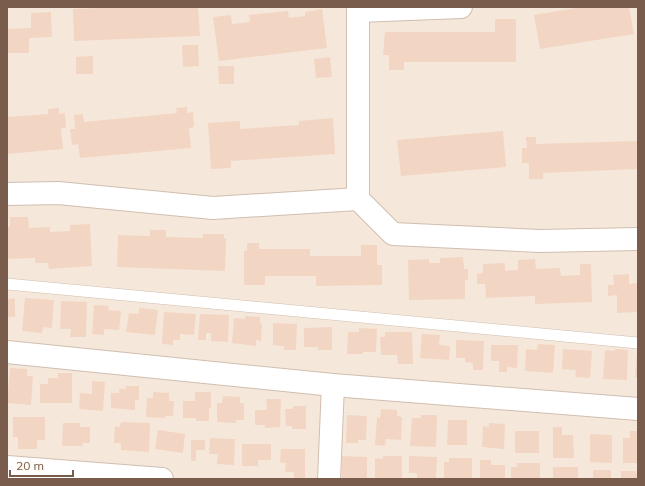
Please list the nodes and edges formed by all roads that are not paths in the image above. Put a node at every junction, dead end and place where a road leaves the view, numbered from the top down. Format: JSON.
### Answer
{"nodes":[{"id":1,"x":461,"y":7,"type":"edge"},
{"id":2,"x":358,"y":9,"type":"edge"},
{"id":3,"x":7,"y":194,"type":"edge"},
{"id":4,"x":358,"y":199,"type":"junction"},
{"id":5,"x":638,"y":239,"type":"edge"},
{"id":6,"x":7,"y":284,"type":"edge"},
{"id":7,"x":638,"y":343,"type":"edge"},
{"id":8,"x":7,"y":352,"type":"edge"},
{"id":9,"x":333,"y":385,"type":"junction"},
{"id":10,"x":638,"y":409,"type":"edge"},
{"id":11,"x":7,"y":467,"type":"edge"},
{"id":12,"x":162,"y":479,"type":"edge"},
{"id":13,"x":329,"y":479,"type":"edge"}],
"edges":[{"from":1,"to":2,"type":"street"},
{"from":2,"to":4,"type":"street"},
{"from":3,"to":4,"type":"street"},
{"from":4,"to":5,"type":"street"},
{"from":6,"to":7,"type":"lane"},
{"from":8,"to":9,"type":"street"},
{"from":9,"to":10,"type":"street"},
{"from":9,"to":13,"type":"street"},
{"from":11,"to":12,"type":"street"}]}
